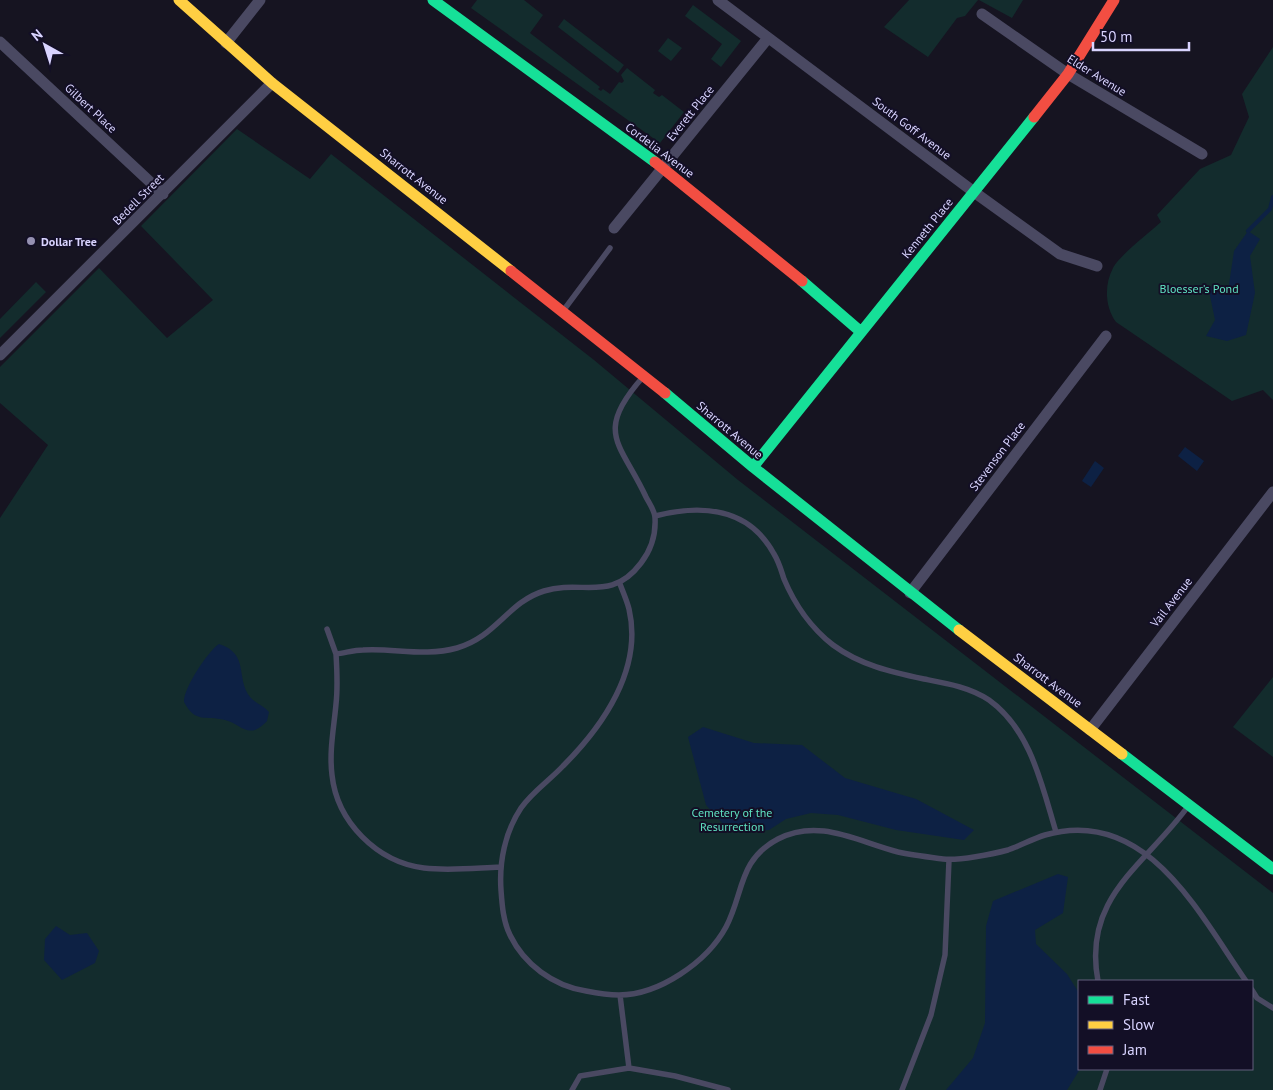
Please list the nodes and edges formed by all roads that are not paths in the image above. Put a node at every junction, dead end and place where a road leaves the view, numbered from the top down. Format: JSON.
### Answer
{"nodes":[{"id":1,"x":179,"y":0,"type":"edge"},
{"id":2,"x":260,"y":0,"type":"edge"},
{"id":3,"x":434,"y":0,"type":"edge"},
{"id":4,"x":718,"y":0,"type":"edge"},
{"id":5,"x":1114,"y":0,"type":"edge"},
{"id":6,"x":982,"y":14,"type":"dead end"},
{"id":7,"x":768,"y":38,"type":"junction"},
{"id":8,"x":0,"y":42,"type":"edge"},
{"id":9,"x":226,"y":43,"type":"junction"},
{"id":10,"x":1068,"y":74,"type":"junction"},
{"id":11,"x":272,"y":83,"type":"junction"},
{"id":12,"x":1202,"y":154,"type":"dead end"},
{"id":13,"x":663,"y":168,"type":"junction"},
{"id":14,"x":974,"y":192,"type":"junction"},
{"id":15,"x":163,"y":194,"type":"junction"},
{"id":16,"x":614,"y":228,"type":"dead end"},
{"id":17,"x":610,"y":248,"type":"dead end"},
{"id":18,"x":1096,"y":266,"type":"dead end"},
{"id":19,"x":563,"y":311,"type":"junction"},
{"id":20,"x":861,"y":332,"type":"junction"},
{"id":21,"x":1106,"y":336,"type":"dead end"},
{"id":22,"x":0,"y":355,"type":"edge"},
{"id":23,"x":644,"y":376,"type":"junction"},
{"id":24,"x":753,"y":467,"type":"junction"},
{"id":25,"x":1273,"y":492,"type":"edge"},
{"id":26,"x":655,"y":516,"type":"junction"},
{"id":27,"x":620,"y":584,"type":"junction"},
{"id":28,"x":910,"y":593,"type":"junction"},
{"id":29,"x":327,"y":628,"type":"dead end"},
{"id":30,"x":336,"y":654,"type":"junction"},
{"id":31,"x":1090,"y":730,"type":"junction"},
{"id":32,"x":1189,"y":805,"type":"junction"},
{"id":33,"x":1056,"y":832,"type":"junction"},
{"id":34,"x":1148,"y":853,"type":"junction"},
{"id":35,"x":950,"y":860,"type":"junction"},
{"id":36,"x":500,"y":867,"type":"junction"},
{"id":37,"x":1273,"y":868,"type":"edge"},
{"id":38,"x":1098,"y":980,"type":"edge"},
{"id":39,"x":1245,"y":980,"type":"edge"},
{"id":40,"x":1253,"y":992,"type":"edge"},
{"id":41,"x":620,"y":995,"type":"junction"},
{"id":42,"x":1273,"y":1008,"type":"edge"},
{"id":43,"x":629,"y":1068,"type":"junction"},
{"id":44,"x":1107,"y":1070,"type":"edge"},
{"id":45,"x":572,"y":1090,"type":"edge"},
{"id":46,"x":728,"y":1090,"type":"edge"},
{"id":47,"x":902,"y":1090,"type":"edge"},
{"id":48,"x":1100,"y":1090,"type":"edge"}],
"edges":[{"from":1,"to":9,"type":"street","name":"Sharrott Avenue"},
{"from":2,"to":9,"type":"street"},
{"from":3,"to":13,"type":"street","name":"Cordelia Avenue"},
{"from":4,"to":7,"type":"street","name":"South Goff Avenue"},
{"from":5,"to":10,"type":"street","name":"Kenneth Place"},
{"from":6,"to":10,"type":"street","name":"Elder Avenue"},
{"from":7,"to":13,"type":"street","name":"Everett Place"},
{"from":7,"to":14,"type":"street","name":"South Goff Avenue"},
{"from":8,"to":15,"type":"street","name":"Gilbert Place"},
{"from":9,"to":11,"type":"street","name":"Sharrott Avenue"},
{"from":10,"to":12,"type":"street","name":"Elder Avenue"},
{"from":10,"to":14,"type":"street","name":"Kenneth Place"},
{"from":11,"to":15,"type":"street","name":"Bedell Street"},
{"from":11,"to":19,"type":"street","name":"Sharrott Avenue"},
{"from":13,"to":16,"type":"street","name":"Everett Place"},
{"from":13,"to":20,"type":"street","name":"Cordelia Avenue"},
{"from":14,"to":18,"type":"street","name":"South Goff Avenue"},
{"from":14,"to":20,"type":"street","name":"Kenneth Place"},
{"from":15,"to":22,"type":"street","name":"Bedell Street"},
{"from":17,"to":19,"type":"lane"},
{"from":19,"to":23,"type":"street","name":"Sharrott Avenue"},
{"from":20,"to":24,"type":"street","name":"Kenneth Place"},
{"from":21,"to":28,"type":"street","name":"Stevenson Place"},
{"from":23,"to":24,"type":"street","name":"Sharrott Avenue"},
{"from":23,"to":26,"type":"lane"},
{"from":24,"to":28,"type":"street","name":"Sharrott Avenue"},
{"from":25,"to":31,"type":"street","name":"Vail Avenue"},
{"from":26,"to":27,"type":"lane"},
{"from":26,"to":33,"type":"lane"},
{"from":27,"to":30,"type":"lane"},
{"from":27,"to":36,"type":"lane"},
{"from":28,"to":31,"type":"street","name":"Sharrott Avenue"},
{"from":29,"to":30,"type":"lane"},
{"from":30,"to":36,"type":"lane"},
{"from":31,"to":32,"type":"street","name":"Sharrott Avenue"},
{"from":32,"to":34,"type":"lane"},
{"from":32,"to":37,"type":"street","name":"Sharrott Avenue"},
{"from":33,"to":34,"type":"lane"},
{"from":33,"to":35,"type":"lane"},
{"from":34,"to":38,"type":"lane"},
{"from":34,"to":39,"type":"lane"},
{"from":35,"to":41,"type":"lane"},
{"from":35,"to":47,"type":"lane"},
{"from":36,"to":41,"type":"lane"},
{"from":40,"to":42,"type":"lane"},
{"from":41,"to":43,"type":"lane"},
{"from":43,"to":45,"type":"lane"},
{"from":43,"to":46,"type":"lane"},
{"from":44,"to":48,"type":"lane"}]}
